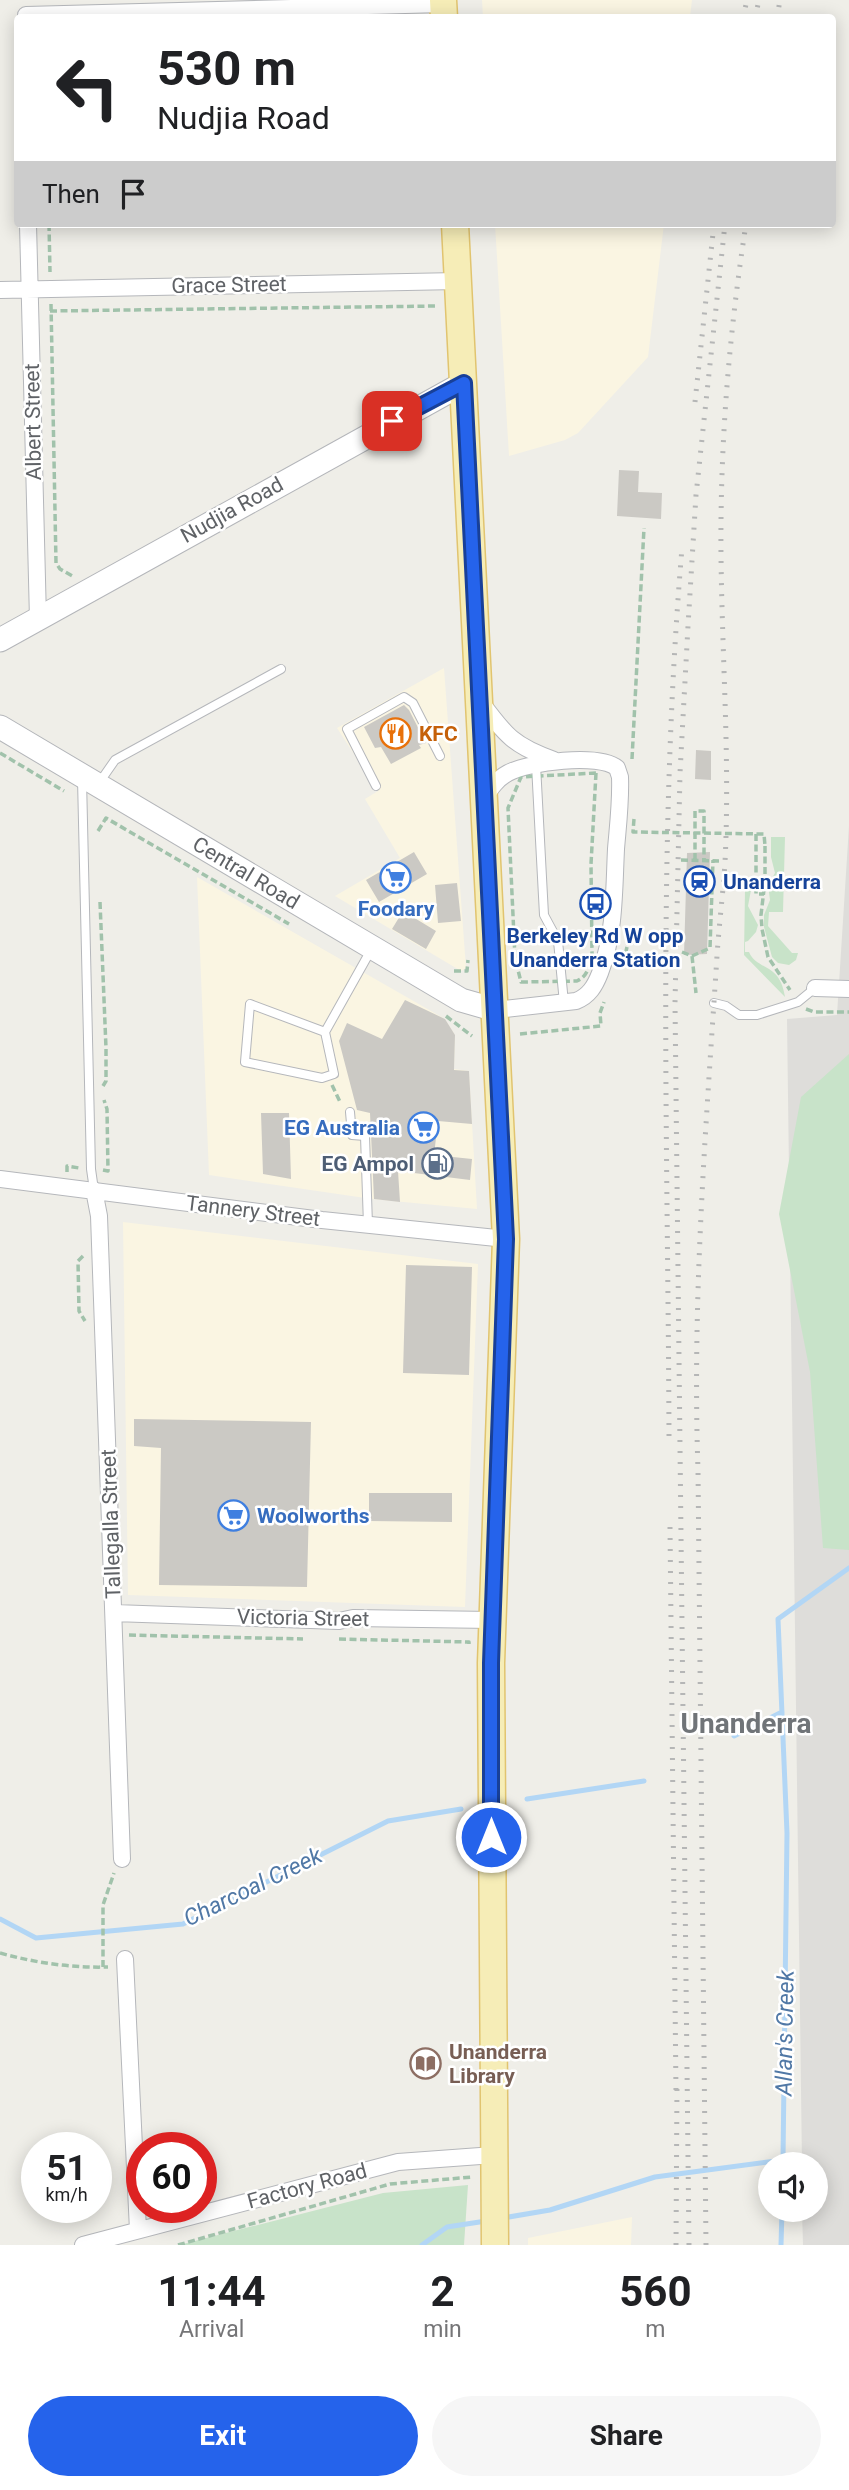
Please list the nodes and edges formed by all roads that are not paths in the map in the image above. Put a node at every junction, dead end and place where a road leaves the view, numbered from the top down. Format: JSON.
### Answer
{"nodes":[{"id":1,"x":443,"y":7,"type":"edge"},
{"id":2,"x":25,"y":11,"type":"edge"},
{"id":3,"x":29,"y":228,"type":"edge"},
{"id":4,"x":455,"y":228,"type":"edge"},
{"id":5,"x":458,"y":281,"type":"junction"},
{"id":6,"x":29,"y":289,"type":"junction"},
{"id":7,"x":0,"y":290,"type":"edge"},
{"id":8,"x":464,"y":383,"type":"junction"},
{"id":9,"x":38,"y":619,"type":"junction"},
{"id":10,"x":0,"y":640,"type":"edge"},
{"id":11,"x":281,"y":669,"type":"dead end"},
{"id":12,"x":480,"y":701,"type":"junction"},
{"id":13,"x":0,"y":727,"type":"edge"},
{"id":14,"x":440,"y":757,"type":"dead end"},
{"id":15,"x":557,"y":761,"type":"junction"},
{"id":16,"x":536,"y":771,"type":"junction"},
{"id":17,"x":90,"y":781,"type":"junction"},
{"id":18,"x":376,"y":786,"type":"dead end"},
{"id":19,"x":485,"y":797,"type":"junction"},
{"id":20,"x":372,"y":948,"type":"junction"},
{"id":21,"x":815,"y":988,"type":"joint"},
{"id":22,"x":849,"y":989,"type":"edge"},
{"id":23,"x":564,"y":1003,"type":"junction"},
{"id":24,"x":714,"y":1003,"type":"dead end"},
{"id":25,"x":496,"y":1010,"type":"junction"},
{"id":26,"x":324,"y":1032,"type":"junction"},
{"id":27,"x":350,"y":1112,"type":"road end"},
{"id":28,"x":0,"y":1180,"type":"edge"},
{"id":29,"x":93,"y":1190,"type":"junction"},
{"id":30,"x":368,"y":1225,"type":"junction"},
{"id":31,"x":506,"y":1239,"type":"junction"},
{"id":32,"x":114,"y":1613,"type":"junction"},
{"id":33,"x":492,"y":1620,"type":"junction"},
{"id":34,"x":122,"y":1859,"type":"road end"},
{"id":35,"x":126,"y":1963,"type":"road end"},
{"id":36,"x":494,"y":2155,"type":"junction"},
{"id":37,"x":138,"y":2230,"type":"junction"},
{"id":38,"x":495,"y":2241,"type":"edge"},
{"id":39,"x":83,"y":2245,"type":"edge"}],
"edges":[{"from":1,"to":2,"type":"street"},
{"from":3,"to":6,"type":"street","name":"Albert Street"},
{"from":4,"to":5,"type":"main road"},
{"from":5,"to":6,"type":"street","name":"Grace Street"},
{"from":5,"to":8,"type":"main road"},
{"from":6,"to":7,"type":"street","name":"Grace Street"},
{"from":6,"to":9,"type":"street","name":"Albert Street"},
{"from":8,"to":9,"type":"street","name":"Nudjia Road"},
{"from":8,"to":12,"type":"main road"},
{"from":9,"to":10,"type":"street","name":"Nudjia Road"},
{"from":11,"to":17,"type":"lane"},
{"from":12,"to":15,"type":"street"},
{"from":12,"to":19,"type":"main road"},
{"from":13,"to":17,"type":"street","name":"Central Road"},
{"from":14,"to":18,"type":"lane"},
{"from":15,"to":16,"type":"street"},
{"from":15,"to":23,"type":"street"},
{"from":16,"to":19,"type":"street"},
{"from":16,"to":23,"type":"lane"},
{"from":17,"to":20,"type":"street","name":"Central Road"},
{"from":17,"to":29,"type":"lane"},
{"from":19,"to":25,"type":"main road"},
{"from":20,"to":25,"type":"street","name":"Central Road"},
{"from":20,"to":26,"type":"lane"},
{"from":21,"to":22,"type":"street"},
{"from":21,"to":24,"type":"lane"},
{"from":23,"to":25,"type":"street"},
{"from":25,"to":31,"type":"main road"},
{"from":26,"to":26,"type":"lane"},
{"from":27,"to":30,"type":"lane"},
{"from":28,"to":29,"type":"street","name":"Tannery Street"},
{"from":29,"to":30,"type":"street","name":"Tannery Street"},
{"from":29,"to":32,"type":"street","name":"Tallegalla Street"},
{"from":30,"to":31,"type":"street","name":"Tannery Street"},
{"from":31,"to":33,"type":"main road"},
{"from":32,"to":33,"type":"street","name":"Victoria Street"},
{"from":32,"to":34,"type":"street","name":"Tallegalla Street"},
{"from":33,"to":36,"type":"main road"},
{"from":35,"to":37,"type":"street"},
{"from":36,"to":37,"type":"street","name":"Factory Road"},
{"from":36,"to":38,"type":"main road"},
{"from":37,"to":39,"type":"street","name":"Factory Road"}]}
